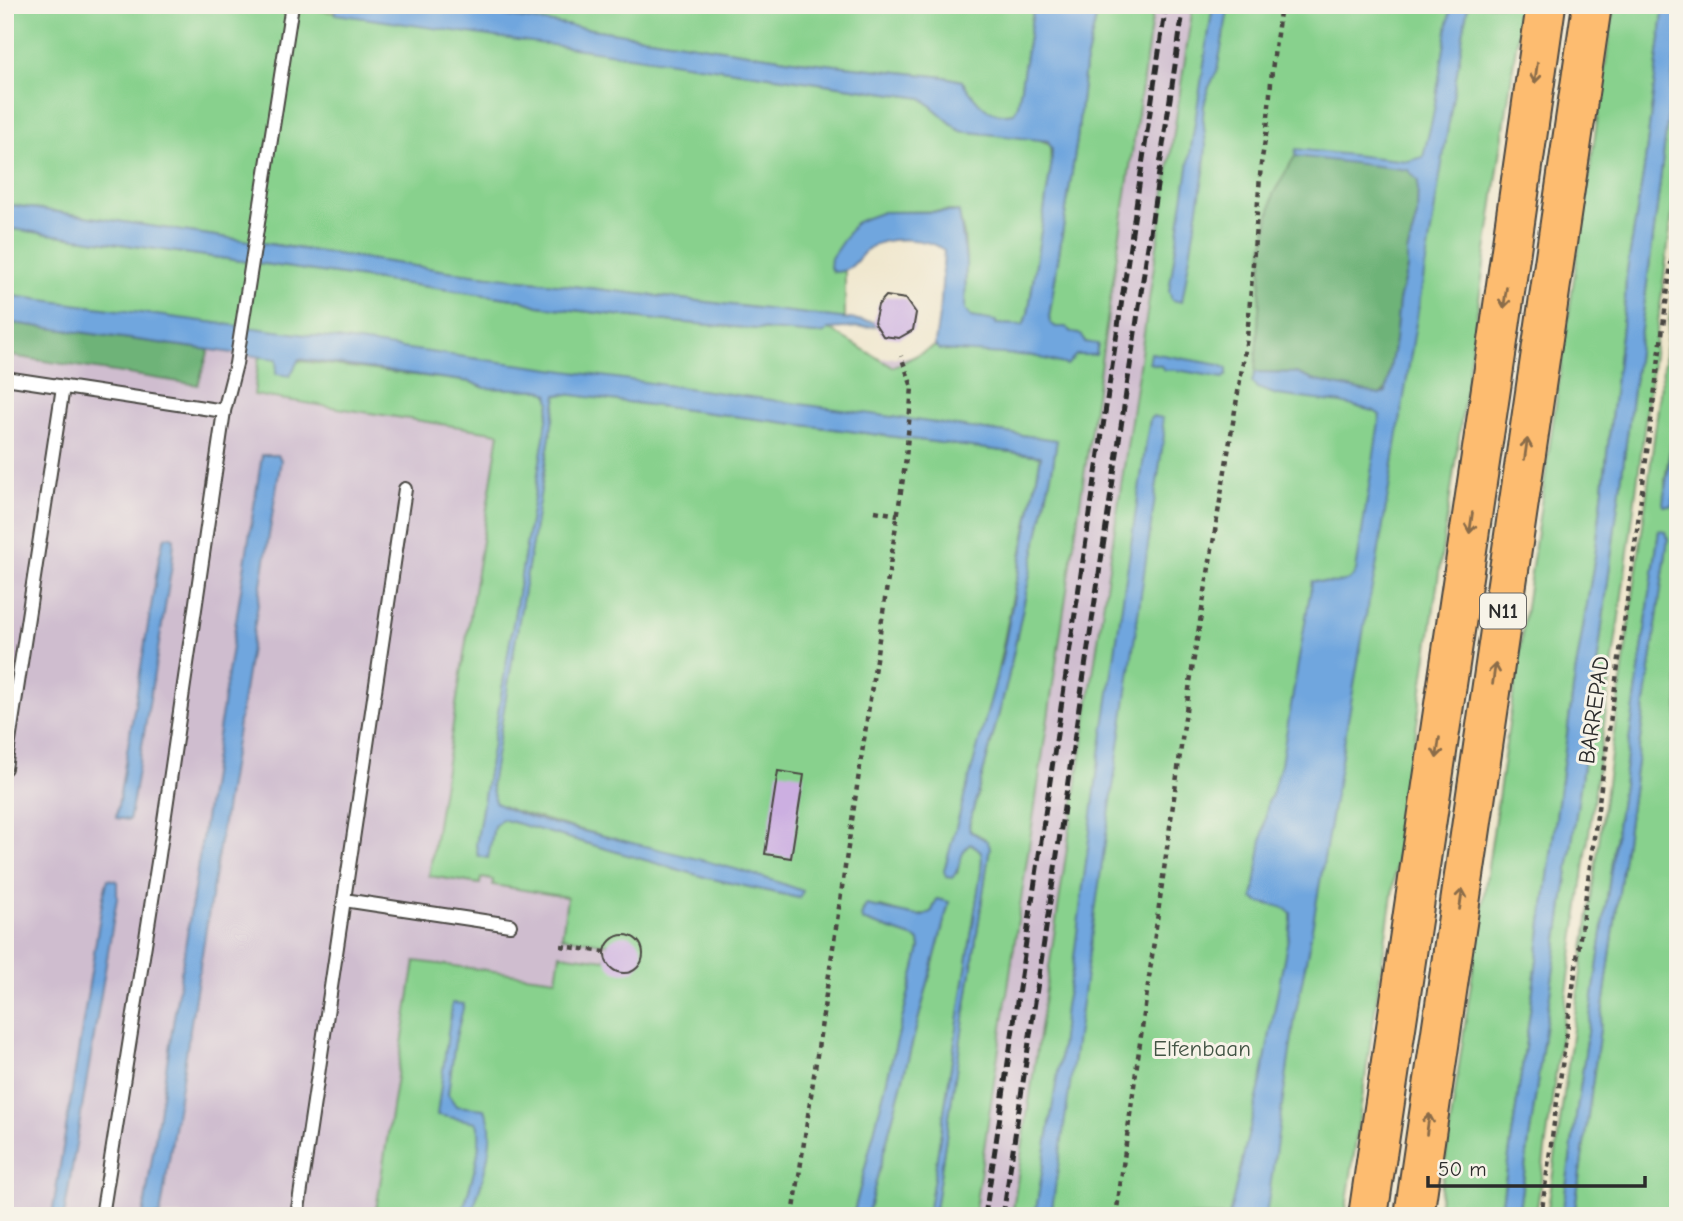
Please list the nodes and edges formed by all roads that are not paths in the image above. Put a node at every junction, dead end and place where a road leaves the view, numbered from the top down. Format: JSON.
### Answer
{"nodes":[{"id":1,"x":292,"y":5,"type":"edge"},
{"id":2,"x":1546,"y":5,"type":"edge"},
{"id":3,"x":1592,"y":5,"type":"edge"},
{"id":4,"x":5,"y":378,"type":"edge"},
{"id":5,"x":63,"y":387,"type":"junction"},
{"id":6,"x":223,"y":411,"type":"junction"},
{"id":7,"x":405,"y":489,"type":"dead end"},
{"id":8,"x":5,"y":768,"type":"edge"},
{"id":9,"x":344,"y":900,"type":"junction"},
{"id":10,"x":510,"y":925,"type":"dead end"},
{"id":11,"x":102,"y":1216,"type":"edge"},
{"id":12,"x":297,"y":1216,"type":"edge"},
{"id":13,"x":1368,"y":1216,"type":"edge"},
{"id":14,"x":1414,"y":1216,"type":"edge"}],
"edges":[{"from":1,"to":6,"type":"lane"},
{"from":2,"to":13,"type":"highway","number":"N11","one_way":true},
{"from":14,"to":3,"type":"highway","number":"N11","one_way":true},
{"from":4,"to":5,"type":"lane"},
{"from":5,"to":6,"type":"lane"},
{"from":5,"to":8,"type":"lane"},
{"from":6,"to":11,"type":"lane"},
{"from":7,"to":9,"type":"lane"},
{"from":9,"to":10,"type":"lane"},
{"from":9,"to":12,"type":"lane"}]}
